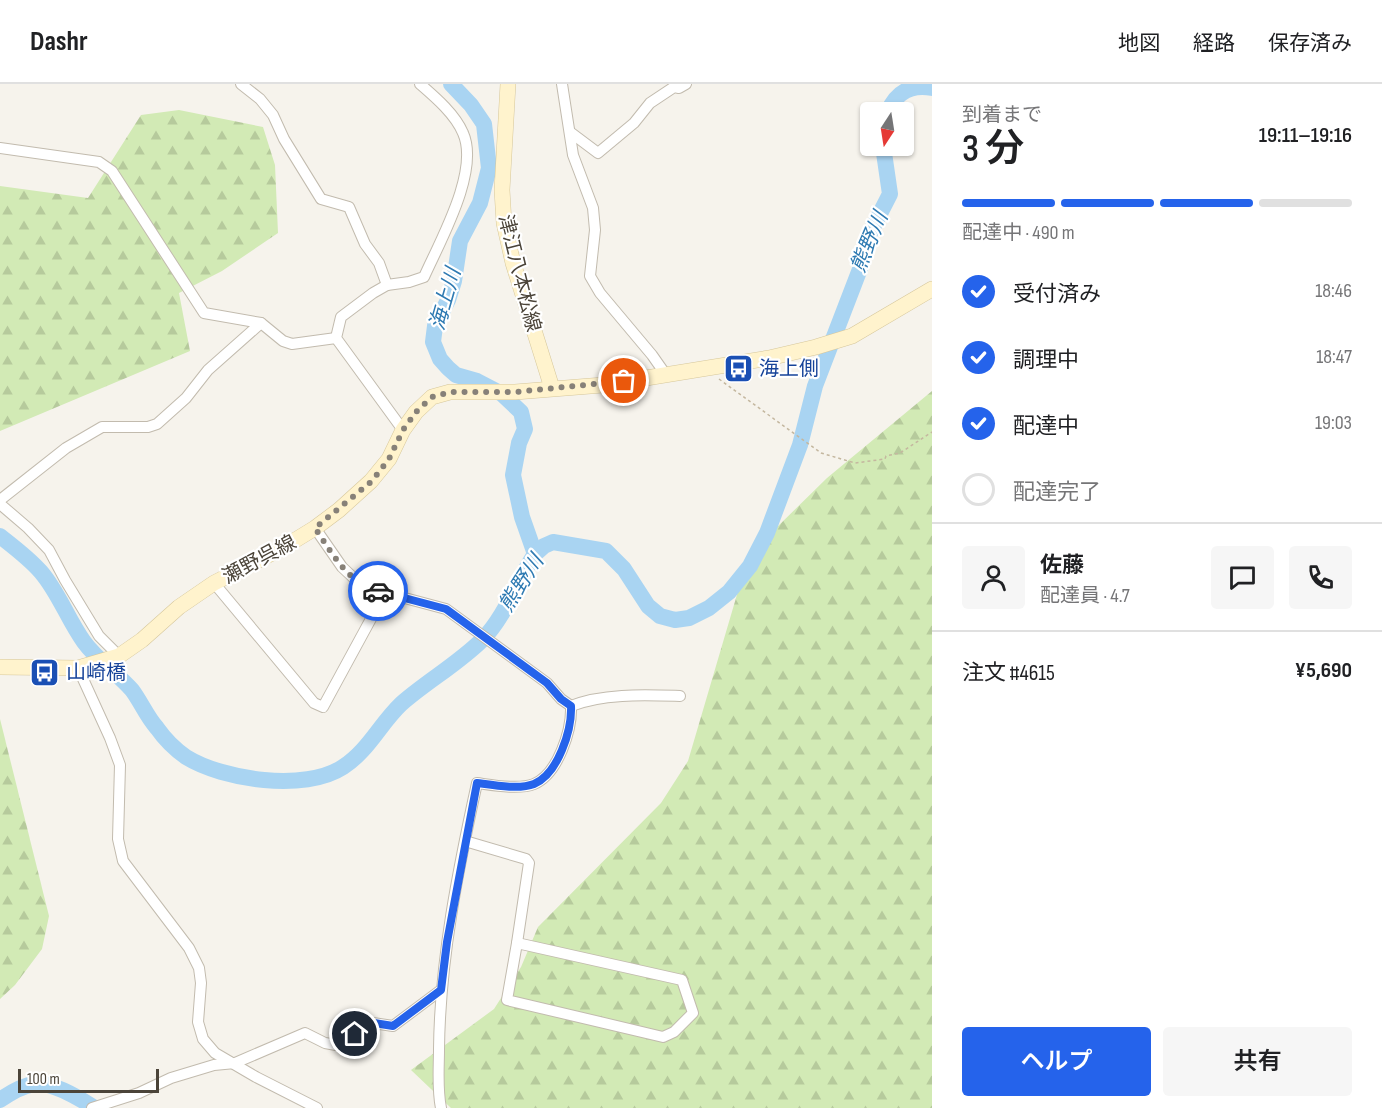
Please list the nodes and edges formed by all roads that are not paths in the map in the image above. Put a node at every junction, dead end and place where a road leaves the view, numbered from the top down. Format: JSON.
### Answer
{"nodes":[{"id":1,"x":241,"y":84,"type":"edge"},
{"id":2,"x":420,"y":84,"type":"edge"},
{"id":3,"x":508,"y":84,"type":"edge"},
{"id":4,"x":562,"y":84,"type":"edge"},
{"id":5,"x":686,"y":84,"type":"edge"},
{"id":6,"x":570,"y":132,"type":"junction"},
{"id":7,"x":0,"y":147,"type":"edge"},
{"id":8,"x":387,"y":285,"type":"junction"},
{"id":9,"x":932,"y":289,"type":"edge"},
{"id":10,"x":261,"y":323,"type":"junction"},
{"id":11,"x":336,"y":338,"type":"junction"},
{"id":12,"x":666,"y":375,"type":"junction"},
{"id":13,"x":552,"y":388,"type":"junction"},
{"id":14,"x":403,"y":430,"type":"junction"},
{"id":15,"x":0,"y":502,"type":"edge"},
{"id":16,"x":315,"y":528,"type":"junction"},
{"id":17,"x":214,"y":583,"type":"junction"},
{"id":18,"x":385,"y":592,"type":"junction"},
{"id":19,"x":116,"y":657,"type":"junction"},
{"id":20,"x":0,"y":667,"type":"edge"},
{"id":21,"x":78,"y":668,"type":"junction"},
{"id":22,"x":680,"y":696,"type":"dead end"},
{"id":23,"x":571,"y":706,"type":"junction"},
{"id":24,"x":465,"y":842,"type":"junction"},
{"id":25,"x":517,"y":943,"type":"junction"},
{"id":26,"x":441,"y":990,"type":"junction"},
{"id":27,"x":235,"y":1063,"type":"junction"},
{"id":28,"x":93,"y":1108,"type":"edge"},
{"id":29,"x":317,"y":1108,"type":"edge"},
{"id":30,"x":441,"y":1108,"type":"edge"}],
"edges":[{"from":1,"to":8,"type":"street"},
{"from":2,"to":8,"type":"street"},
{"from":3,"to":13,"type":"main road","name":"津江八本松線"},
{"from":4,"to":6,"type":"street"},
{"from":5,"to":6,"type":"street"},
{"from":6,"to":12,"type":"street"},
{"from":7,"to":10,"type":"street"},
{"from":8,"to":11,"type":"street"},
{"from":9,"to":12,"type":"main road","name":"瀬野呉線"},
{"from":10,"to":11,"type":"street"},
{"from":10,"to":15,"type":"street"},
{"from":11,"to":14,"type":"street"},
{"from":12,"to":13,"type":"main road","name":"瀬野呉線"},
{"from":13,"to":14,"type":"main road","name":"瀬野呉線"},
{"from":14,"to":16,"type":"main road","name":"瀬野呉線"},
{"from":15,"to":19,"type":"street"},
{"from":16,"to":17,"type":"main road","name":"瀬野呉線"},
{"from":16,"to":18,"type":"street"},
{"from":17,"to":18,"type":"street"},
{"from":17,"to":19,"type":"main road","name":"瀬野呉線"},
{"from":18,"to":23,"type":"street"},
{"from":19,"to":21,"type":"main road","name":"瀬野呉線"},
{"from":20,"to":21,"type":"main road","name":"瀬野呉線"},
{"from":21,"to":27,"type":"street"},
{"from":22,"to":23,"type":"street"},
{"from":23,"to":24,"type":"street"},
{"from":24,"to":25,"type":"street"},
{"from":24,"to":26,"type":"street"},
{"from":25,"to":25,"type":"street"},
{"from":26,"to":27,"type":"street"},
{"from":26,"to":30,"type":"street"},
{"from":27,"to":28,"type":"street"},
{"from":27,"to":29,"type":"street"}]}
